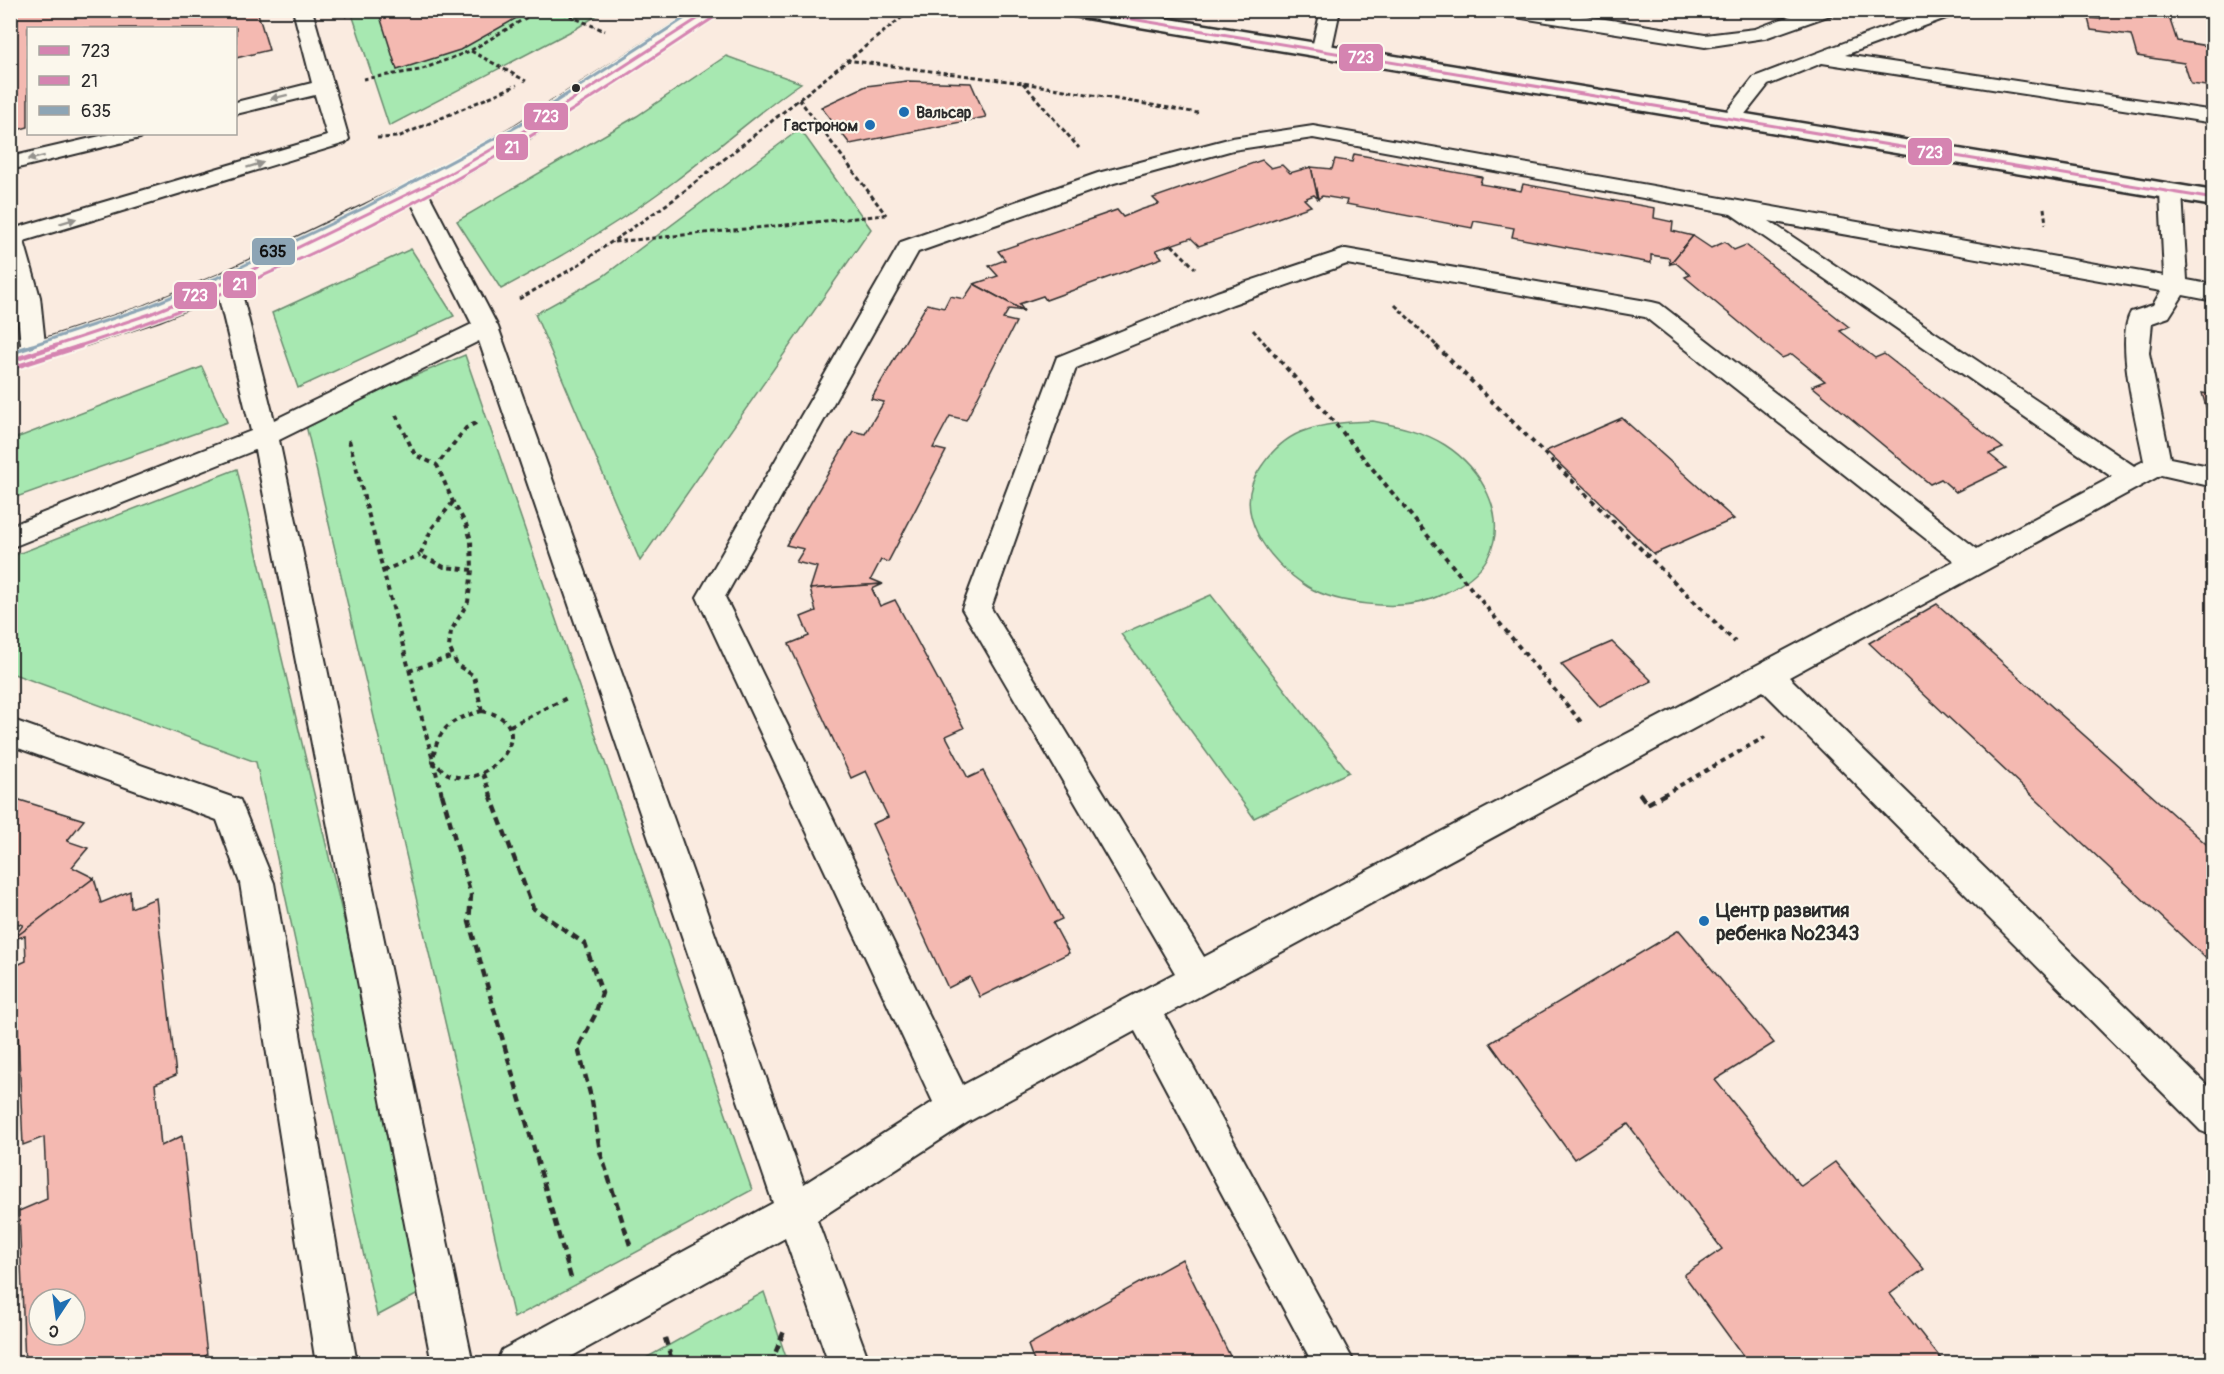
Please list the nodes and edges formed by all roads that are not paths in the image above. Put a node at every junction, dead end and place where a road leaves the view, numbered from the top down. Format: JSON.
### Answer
{"nodes":[{"id":1,"x":302,"y":10,"type":"edge"},
{"id":2,"x":712,"y":10,"type":"edge"},
{"id":3,"x":1074,"y":10,"type":"edge"},
{"id":4,"x":1331,"y":10,"type":"edge"},
{"id":5,"x":1509,"y":10,"type":"edge"},
{"id":6,"x":1826,"y":10,"type":"edge"},
{"id":7,"x":1950,"y":10,"type":"edge"},
{"id":8,"x":1321,"y":52,"type":"junction"},
{"id":9,"x":1820,"y":57,"type":"junction"},
{"id":10,"x":322,"y":87,"type":"junction"},
{"id":11,"x":237,"y":108,"type":"edge"},
{"id":12,"x":2214,"y":117,"type":"edge"},
{"id":13,"x":1731,"y":119,"type":"junction"},
{"id":14,"x":129,"y":135,"type":"edge"},
{"id":15,"x":10,"y":164,"type":"edge"},
{"id":16,"x":417,"y":190,"type":"junction"},
{"id":17,"x":2171,"y":192,"type":"junction"},
{"id":18,"x":2214,"y":199,"type":"edge"},
{"id":19,"x":1732,"y":206,"type":"junction"},
{"id":20,"x":11,"y":234,"type":"edge"},
{"id":21,"x":227,"y":282,"type":"junction"},
{"id":22,"x":2176,"y":286,"type":"junction"},
{"id":23,"x":2214,"y":293,"type":"edge"},
{"id":24,"x":486,"y":327,"type":"junction"},
{"id":25,"x":22,"y":357,"type":"edge"},
{"id":26,"x":265,"y":436,"type":"junction"},
{"id":27,"x":2146,"y":471,"type":"junction"},
{"id":28,"x":2214,"y":477,"type":"edge"},
{"id":29,"x":10,"y":538,"type":"edge"},
{"id":30,"x":1976,"y":563,"type":"junction"},
{"id":31,"x":1767,"y":675,"type":"junction"},
{"id":32,"x":10,"y":732,"type":"edge"},
{"id":33,"x":1198,"y":979,"type":"junction"},
{"id":34,"x":1142,"y":1010,"type":"junction"},
{"id":35,"x":955,"y":1109,"type":"junction"},
{"id":36,"x":2214,"y":1118,"type":"edge"},
{"id":37,"x":795,"y":1212,"type":"junction"},
{"id":38,"x":337,"y":1364,"type":"edge"},
{"id":39,"x":453,"y":1364,"type":"edge"},
{"id":40,"x":516,"y":1364,"type":"edge"},
{"id":41,"x":850,"y":1364,"type":"edge"},
{"id":42,"x":1335,"y":1364,"type":"edge"}],
"edges":[{"from":1,"to":10,"type":"lane"},
{"from":2,"to":16,"type":"street"},
{"from":3,"to":8,"type":"street"},
{"from":4,"to":8,"type":"lane"},
{"from":5,"to":6,"type":"lane"},
{"from":7,"to":9,"type":"lane"},
{"from":8,"to":13,"type":"street"},
{"from":9,"to":12,"type":"lane"},
{"from":9,"to":13,"type":"lane"},
{"from":10,"to":11,"type":"lane","one_way":true},
{"from":20,"to":10,"type":"lane","one_way":true},
{"from":13,"to":17,"type":"street"},
{"from":14,"to":15,"type":"lane","one_way":true},
{"from":16,"to":21,"type":"street"},
{"from":16,"to":24,"type":"lane"},
{"from":17,"to":18,"type":"street"},
{"from":17,"to":22,"type":"lane"},
{"from":19,"to":22,"type":"lane"},
{"from":19,"to":27,"type":"lane"},
{"from":19,"to":35,"type":"lane"},
{"from":20,"to":25,"type":"lane"},
{"from":21,"to":25,"type":"street"},
{"from":21,"to":26,"type":"lane"},
{"from":22,"to":23,"type":"lane"},
{"from":22,"to":27,"type":"lane"},
{"from":24,"to":26,"type":"lane"},
{"from":24,"to":37,"type":"lane"},
{"from":26,"to":29,"type":"lane"},
{"from":26,"to":39,"type":"lane"},
{"from":27,"to":28,"type":"lane"},
{"from":27,"to":30,"type":"lane"},
{"from":30,"to":31,"type":"lane"},
{"from":30,"to":33,"type":"lane"},
{"from":31,"to":33,"type":"lane"},
{"from":31,"to":36,"type":"lane"},
{"from":32,"to":38,"type":"lane"},
{"from":33,"to":34,"type":"lane"},
{"from":34,"to":35,"type":"lane"},
{"from":34,"to":42,"type":"lane"},
{"from":35,"to":37,"type":"lane"},
{"from":37,"to":40,"type":"lane"},
{"from":37,"to":41,"type":"lane"}]}
